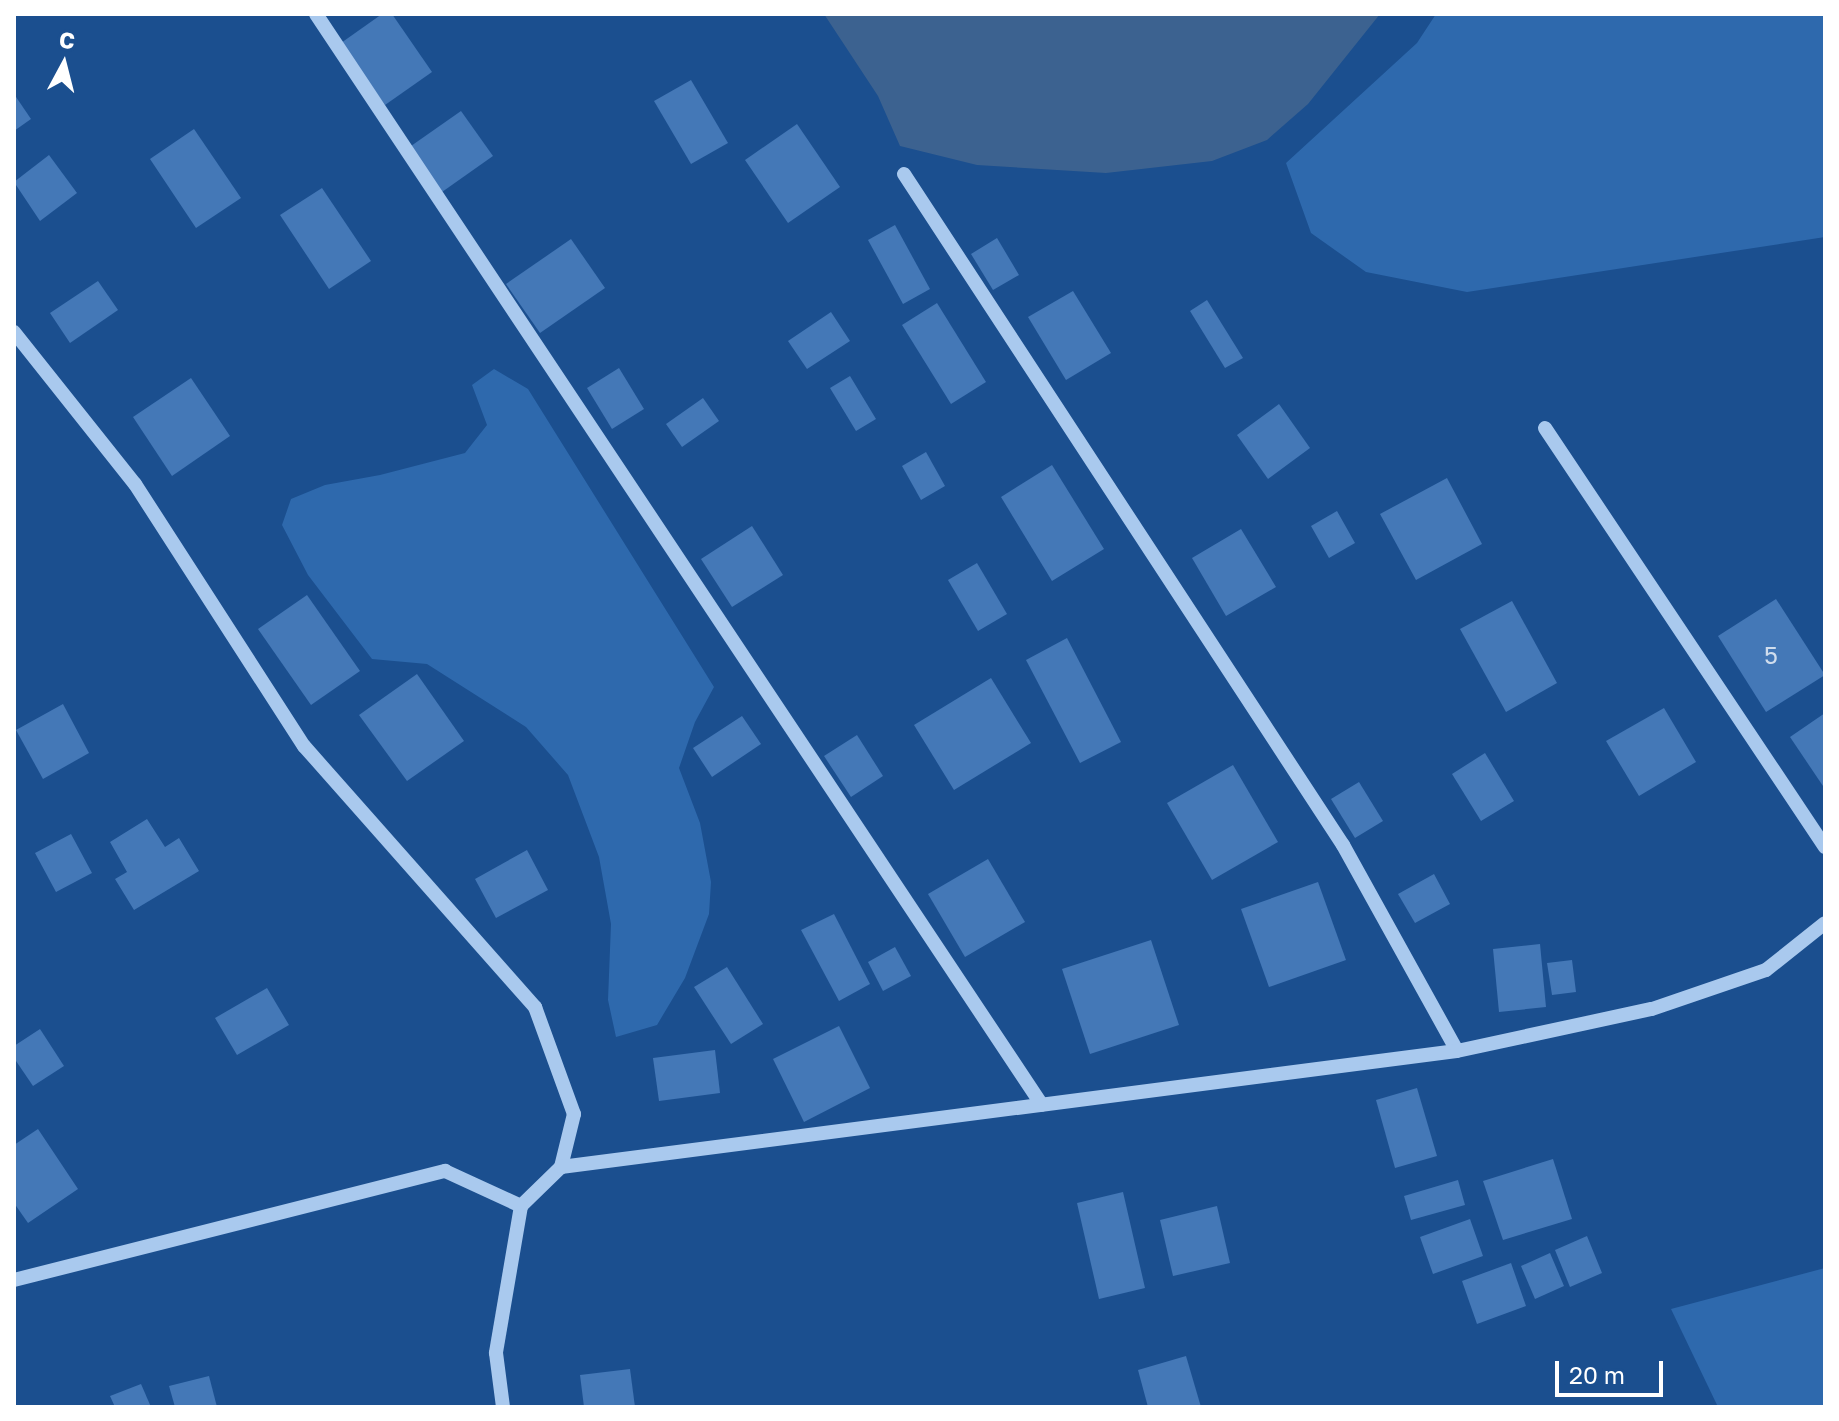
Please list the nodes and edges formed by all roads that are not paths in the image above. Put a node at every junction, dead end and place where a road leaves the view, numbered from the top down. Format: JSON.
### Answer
{"nodes":[{"id":1,"x":316,"y":14,"type":"edge"},
{"id":2,"x":904,"y":174,"type":"dead end"},
{"id":3,"x":14,"y":332,"type":"edge"},
{"id":4,"x":1545,"y":428,"type":"dead end"},
{"id":5,"x":1825,"y":847,"type":"edge"},
{"id":6,"x":1825,"y":923,"type":"edge"},
{"id":7,"x":1457,"y":1051,"type":"junction"},
{"id":8,"x":1042,"y":1105,"type":"junction"},
{"id":9,"x":561,"y":1167,"type":"junction"},
{"id":10,"x":521,"y":1206,"type":"junction"},
{"id":11,"x":14,"y":1279,"type":"edge"},
{"id":12,"x":503,"y":1407,"type":"edge"}],
"edges":[{"from":1,"to":8,"type":"street"},
{"from":2,"to":7,"type":"street"},
{"from":3,"to":9,"type":"street"},
{"from":4,"to":5,"type":"street"},
{"from":6,"to":7,"type":"street"},
{"from":7,"to":8,"type":"street"},
{"from":8,"to":9,"type":"street"},
{"from":9,"to":10,"type":"street"},
{"from":10,"to":11,"type":"street"},
{"from":10,"to":12,"type":"street"}]}
